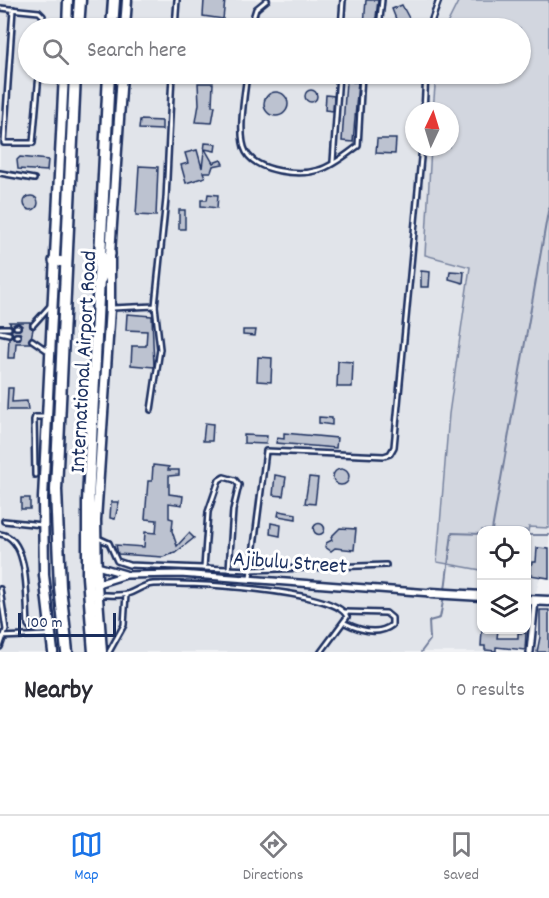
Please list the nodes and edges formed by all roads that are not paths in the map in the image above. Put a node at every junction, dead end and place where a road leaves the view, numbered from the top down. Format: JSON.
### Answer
{"nodes":[{"id":1,"x":68,"y":0,"type":"edge"},
{"id":2,"x":80,"y":0,"type":"edge"},
{"id":3,"x":114,"y":0,"type":"edge"},
{"id":4,"x":127,"y":0,"type":"edge"},
{"id":5,"x":177,"y":0,"type":"edge"},
{"id":6,"x":267,"y":0,"type":"edge"},
{"id":7,"x":343,"y":0,"type":"edge"},
{"id":8,"x":382,"y":0,"type":"edge"},
{"id":9,"x":439,"y":0,"type":"edge"},
{"id":10,"x":0,"y":8,"type":"edge"},
{"id":11,"x":13,"y":9,"type":"junction"},
{"id":12,"x":42,"y":18,"type":"edge"},
{"id":13,"x":67,"y":18,"type":"edge"},
{"id":14,"x":79,"y":18,"type":"edge"},
{"id":15,"x":113,"y":18,"type":"edge"},
{"id":16,"x":126,"y":18,"type":"edge"},
{"id":17,"x":176,"y":18,"type":"edge"},
{"id":18,"x":253,"y":18,"type":"edge"},
{"id":19,"x":342,"y":18,"type":"edge"},
{"id":20,"x":380,"y":18,"type":"edge"},
{"id":21,"x":433,"y":18,"type":"edge"},
{"id":22,"x":38,"y":84,"type":"edge"},
{"id":23,"x":63,"y":84,"type":"edge"},
{"id":24,"x":74,"y":84,"type":"edge"},
{"id":25,"x":108,"y":84,"type":"edge"},
{"id":26,"x":121,"y":84,"type":"edge"},
{"id":27,"x":172,"y":84,"type":"edge"},
{"id":28,"x":246,"y":84,"type":"edge"},
{"id":29,"x":338,"y":84,"type":"edge"},
{"id":30,"x":361,"y":84,"type":"edge"},
{"id":31,"x":425,"y":84,"type":"edge"},
{"id":32,"x":424,"y":102,"type":"edge"},
{"id":33,"x":2,"y":143,"type":"edge"},
{"id":34,"x":421,"y":156,"type":"edge"},
{"id":35,"x":333,"y":163,"type":"junction"},
{"id":36,"x":0,"y":173,"type":"edge"},
{"id":37,"x":34,"y":179,"type":"dead end"},
{"id":38,"x":110,"y":254,"type":"junction"},
{"id":39,"x":54,"y":261,"type":"junction"},
{"id":40,"x":66,"y":262,"type":"junction"},
{"id":41,"x":99,"y":284,"type":"junction"},
{"id":42,"x":51,"y":304,"type":"junction"},
{"id":43,"x":155,"y":306,"type":"junction"},
{"id":44,"x":110,"y":308,"type":"junction"},
{"id":45,"x":33,"y":325,"type":"dead end"},
{"id":46,"x":9,"y":328,"type":"dead end"},
{"id":47,"x":0,"y":330,"type":"edge"},
{"id":48,"x":9,"y":334,"type":"dead end"},
{"id":49,"x":32,"y":340,"type":"dead end"},
{"id":50,"x":49,"y":352,"type":"junction"},
{"id":51,"x":151,"y":410,"type":"dead end"},
{"id":52,"x":46,"y":417,"type":"junction"},
{"id":53,"x":35,"y":475,"type":"dead end"},
{"id":54,"x":4,"y":521,"type":"dead end"},
{"id":55,"x":44,"y":525,"type":"junction"},
{"id":56,"x":0,"y":534,"type":"edge"},
{"id":57,"x":96,"y":538,"type":"junction"},
{"id":58,"x":386,"y":565,"type":"dead end"},
{"id":59,"x":97,"y":566,"type":"junction"},
{"id":60,"x":204,"y":568,"type":"junction"},
{"id":61,"x":229,"y":568,"type":"junction"},
{"id":62,"x":250,"y":570,"type":"junction"},
{"id":63,"x":126,"y":574,"type":"junction"},
{"id":64,"x":250,"y":578,"type":"junction"},
{"id":65,"x":97,"y":584,"type":"junction"},
{"id":66,"x":0,"y":589,"type":"edge"},
{"id":67,"x":431,"y":593,"type":"joint"},
{"id":68,"x":126,"y":594,"type":"junction"},
{"id":69,"x":98,"y":595,"type":"junction"},
{"id":70,"x":477,"y":596,"type":"edge"},
{"id":71,"x":531,"y":600,"type":"edge"},
{"id":72,"x":549,"y":601,"type":"edge"},
{"id":73,"x":345,"y":612,"type":"junction"},
{"id":74,"x":345,"y":622,"type":"junction"},
{"id":75,"x":51,"y":632,"type":"junction"},
{"id":76,"x":530,"y":634,"type":"edge"},
{"id":77,"x":0,"y":637,"type":"edge"},
{"id":78,"x":5,"y":637,"type":"junction"},
{"id":79,"x":0,"y":646,"type":"edge"},
{"id":80,"x":53,"y":652,"type":"edge"},
{"id":81,"x":67,"y":652,"type":"edge"},
{"id":82,"x":94,"y":652,"type":"edge"},
{"id":83,"x":102,"y":652,"type":"edge"},
{"id":84,"x":109,"y":652,"type":"edge"},
{"id":85,"x":321,"y":652,"type":"edge"},
{"id":86,"x":530,"y":652,"type":"edge"}],
"edges":[{"from":1,"to":13,"type":"main road"},
{"from":2,"to":14,"type":"highway"},
{"from":3,"to":15,"type":"highway"},
{"from":4,"to":16,"type":"main road"},
{"from":5,"to":17,"type":"lane"},
{"from":6,"to":18,"type":"lane"},
{"from":7,"to":19,"type":"lane"},
{"from":8,"to":20,"type":"lane"},
{"from":9,"to":21,"type":"lane"},
{"from":10,"to":11,"type":"lane"},
{"from":11,"to":12,"type":"lane"},
{"from":11,"to":33,"type":"lane"},
{"from":22,"to":33,"type":"lane"},
{"from":23,"to":39,"type":"main road","name":"International Airport Road"},
{"from":24,"to":40,"type":"highway","name":"International Airport Road"},
{"from":25,"to":41,"type":"highway","name":"International Airport Road"},
{"from":26,"to":38,"type":"main road","name":"International Airport Road"},
{"from":27,"to":43,"type":"lane"},
{"from":28,"to":35,"type":"lane"},
{"from":29,"to":35,"type":"lane"},
{"from":30,"to":35,"type":"lane"},
{"from":31,"to":32,"type":"lane"},
{"from":34,"to":62,"type":"lane"},
{"from":36,"to":37,"type":"lane"},
{"from":38,"to":41,"type":"main road"},
{"from":38,"to":44,"type":"main road","name":"International Airport Road"},
{"from":39,"to":40,"type":"main road"},
{"from":39,"to":42,"type":"main road","name":"International Airport Road"},
{"from":40,"to":81,"type":"highway","name":"International Airport Road"},
{"from":41,"to":82,"type":"highway","name":"International Airport Road"},
{"from":42,"to":45,"type":"lane"},
{"from":42,"to":50,"type":"main road","name":"International Airport Road"},
{"from":43,"to":44,"type":"lane"},
{"from":43,"to":51,"type":"lane"},
{"from":44,"to":57,"type":"main road","name":"International Airport Road"},
{"from":46,"to":47,"type":"lane"},
{"from":47,"to":48,"type":"lane"},
{"from":49,"to":50,"type":"lane"},
{"from":50,"to":52,"type":"main road","name":"International Airport Road"},
{"from":52,"to":53,"type":"lane"},
{"from":52,"to":55,"type":"main road","name":"International Airport Road"},
{"from":54,"to":55,"type":"lane"},
{"from":55,"to":75,"type":"main road","name":"International Airport Road"},
{"from":56,"to":75,"type":"lane"},
{"from":57,"to":59,"type":"main road","name":"International Airport Road"},
{"from":57,"to":60,"type":"lane"},
{"from":58,"to":62,"type":"lane"},
{"from":59,"to":63,"type":"street"},
{"from":59,"to":65,"type":"main road","name":"International Airport Road"},
{"from":60,"to":61,"type":"lane"},
{"from":60,"to":61,"type":"lane"},
{"from":61,"to":62,"type":"lane"},
{"from":62,"to":64,"type":"lane"},
{"from":63,"to":64,"type":"street","name":"Ajibulu Street"},
{"from":63,"to":65,"type":"street","name":"Ajibulu Street"},
{"from":64,"to":67,"type":"street","name":"Ajibulu Street"},
{"from":65,"to":69,"type":"main road","name":"International Airport Road"},
{"from":66,"to":78,"type":"lane"},
{"from":67,"to":70,"type":"main road","name":"Ajibulu Street"},
{"from":68,"to":69,"type":"lane"},
{"from":68,"to":73,"type":"lane"},
{"from":68,"to":84,"type":"lane"},
{"from":69,"to":83,"type":"main road","name":"International Airport Road"},
{"from":71,"to":72,"type":"main road"},
{"from":73,"to":74,"type":"lane"},
{"from":73,"to":74,"type":"lane"},
{"from":74,"to":85,"type":"lane"},
{"from":75,"to":78,"type":"lane"},
{"from":75,"to":80,"type":"main road","name":"International Airport Road"},
{"from":76,"to":86,"type":"street"},
{"from":77,"to":78,"type":"lane"},
{"from":78,"to":79,"type":"lane"}]}
